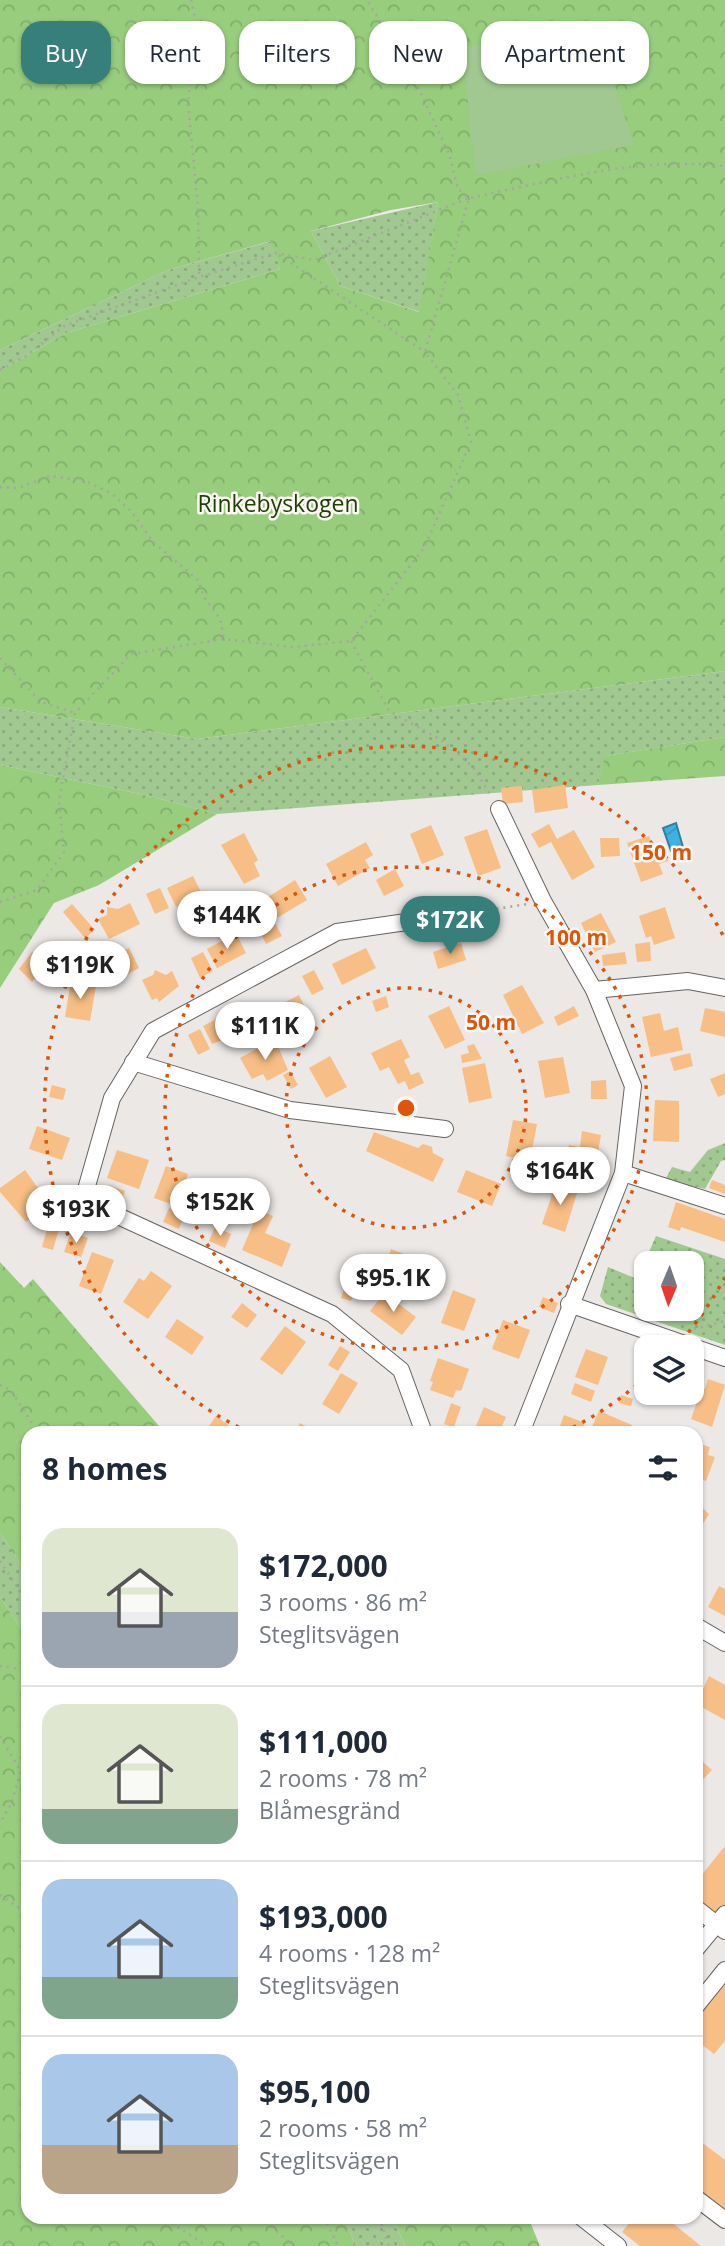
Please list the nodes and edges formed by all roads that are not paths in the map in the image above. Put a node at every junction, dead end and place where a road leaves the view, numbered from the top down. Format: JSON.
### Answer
{"nodes":[{"id":1,"x":499,"y":809,"type":"road end"},
{"id":2,"x":435,"y":918,"type":"road end"},
{"id":3,"x":725,"y":988,"type":"edge"},
{"id":4,"x":594,"y":990,"type":"junction"},
{"id":5,"x":133,"y":1062,"type":"junction"},
{"id":6,"x":445,"y":1129,"type":"dead end"},
{"id":7,"x":623,"y":1173,"type":"junction"},
{"id":8,"x":725,"y":1206,"type":"edge"},
{"id":9,"x":569,"y":1304,"type":"junction"},
{"id":10,"x":725,"y":1358,"type":"edge"},
{"id":11,"x":421,"y":1426,"type":"edge"},
{"id":12,"x":524,"y":1426,"type":"edge"},
{"id":13,"x":703,"y":1630,"type":"edge"},
{"id":14,"x":725,"y":1643,"type":"edge"},
{"id":15,"x":703,"y":1912,"type":"edge"},
{"id":16,"x":722,"y":1923,"type":"edge"},
{"id":17,"x":703,"y":1943,"type":"edge"},
{"id":18,"x":725,"y":1970,"type":"edge"},
{"id":19,"x":703,"y":1997,"type":"edge"},
{"id":20,"x":703,"y":2203,"type":"edge"},
{"id":21,"x":725,"y":2220,"type":"edge"},
{"id":22,"x":589,"y":2224,"type":"edge"},
{"id":23,"x":618,"y":2246,"type":"edge"}],
"edges":[{"from":1,"to":4,"type":"street"},
{"from":2,"to":5,"type":"street"},
{"from":3,"to":4,"type":"street"},
{"from":4,"to":7,"type":"street"},
{"from":5,"to":6,"type":"street"},
{"from":5,"to":11,"type":"street"},
{"from":7,"to":8,"type":"street"},
{"from":7,"to":9,"type":"street"},
{"from":9,"to":10,"type":"street"},
{"from":9,"to":12,"type":"street"},
{"from":13,"to":14,"type":"street"},
{"from":15,"to":16,"type":"street"},
{"from":16,"to":17,"type":"street"},
{"from":18,"to":19,"type":"street"},
{"from":20,"to":21,"type":"street"},
{"from":22,"to":23,"type":"street"}]}
